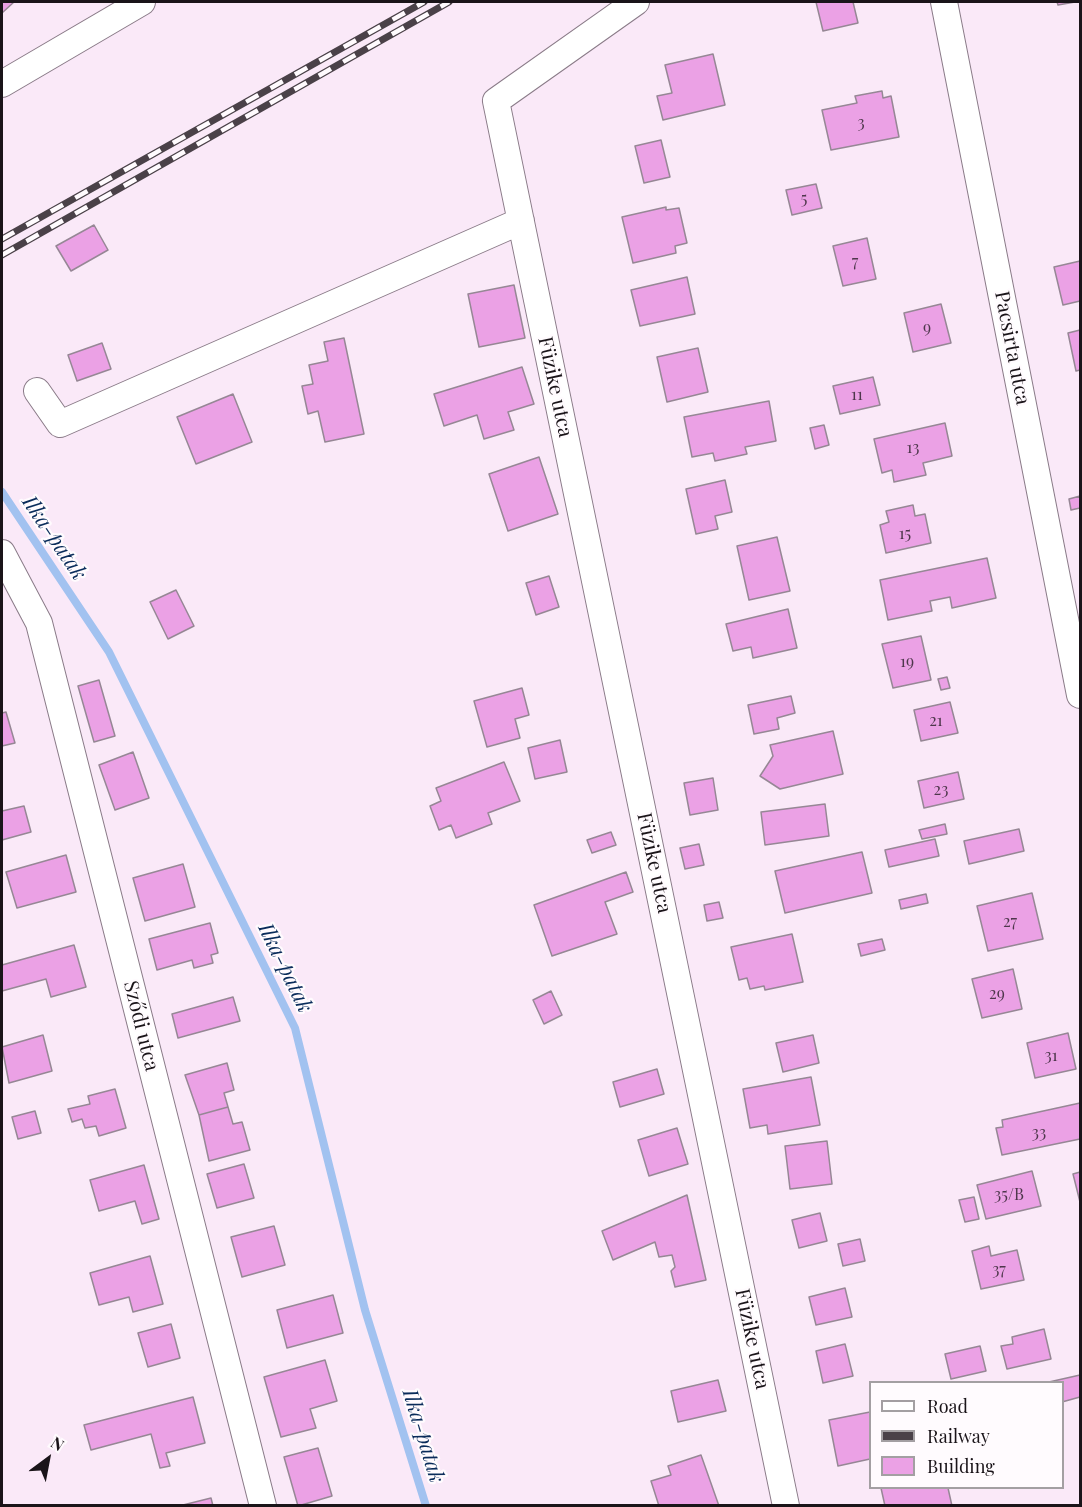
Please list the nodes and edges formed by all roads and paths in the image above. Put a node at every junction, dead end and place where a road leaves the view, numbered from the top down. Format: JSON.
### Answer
{"nodes":[{"id":1,"x":636,"y":2,"type":"edge"},
{"id":2,"x":944,"y":2,"type":"edge"},
{"id":3,"x":133,"y":4,"type":"edge"},
{"id":4,"x":2,"y":84,"type":"edge"},
{"id":5,"x":521,"y":221,"type":"junction"},
{"id":6,"x":37,"y":391,"type":"dead end"},
{"id":7,"x":2,"y":553,"type":"edge"},
{"id":8,"x":1080,"y":695,"type":"edge"},
{"id":9,"x":263,"y":1506,"type":"edge"},
{"id":10,"x":786,"y":1506,"type":"edge"}],
"edges":[{"from":1,"to":5,"type":"street","name":"Füzike utca"},
{"from":2,"to":8,"type":"street","name":"Pacsirta utca"},
{"from":3,"to":4,"type":"street"},
{"from":5,"to":6,"type":"street"},
{"from":5,"to":10,"type":"street","name":"Füzike utca"},
{"from":7,"to":9,"type":"street","name":"Sződi utca"}]}
